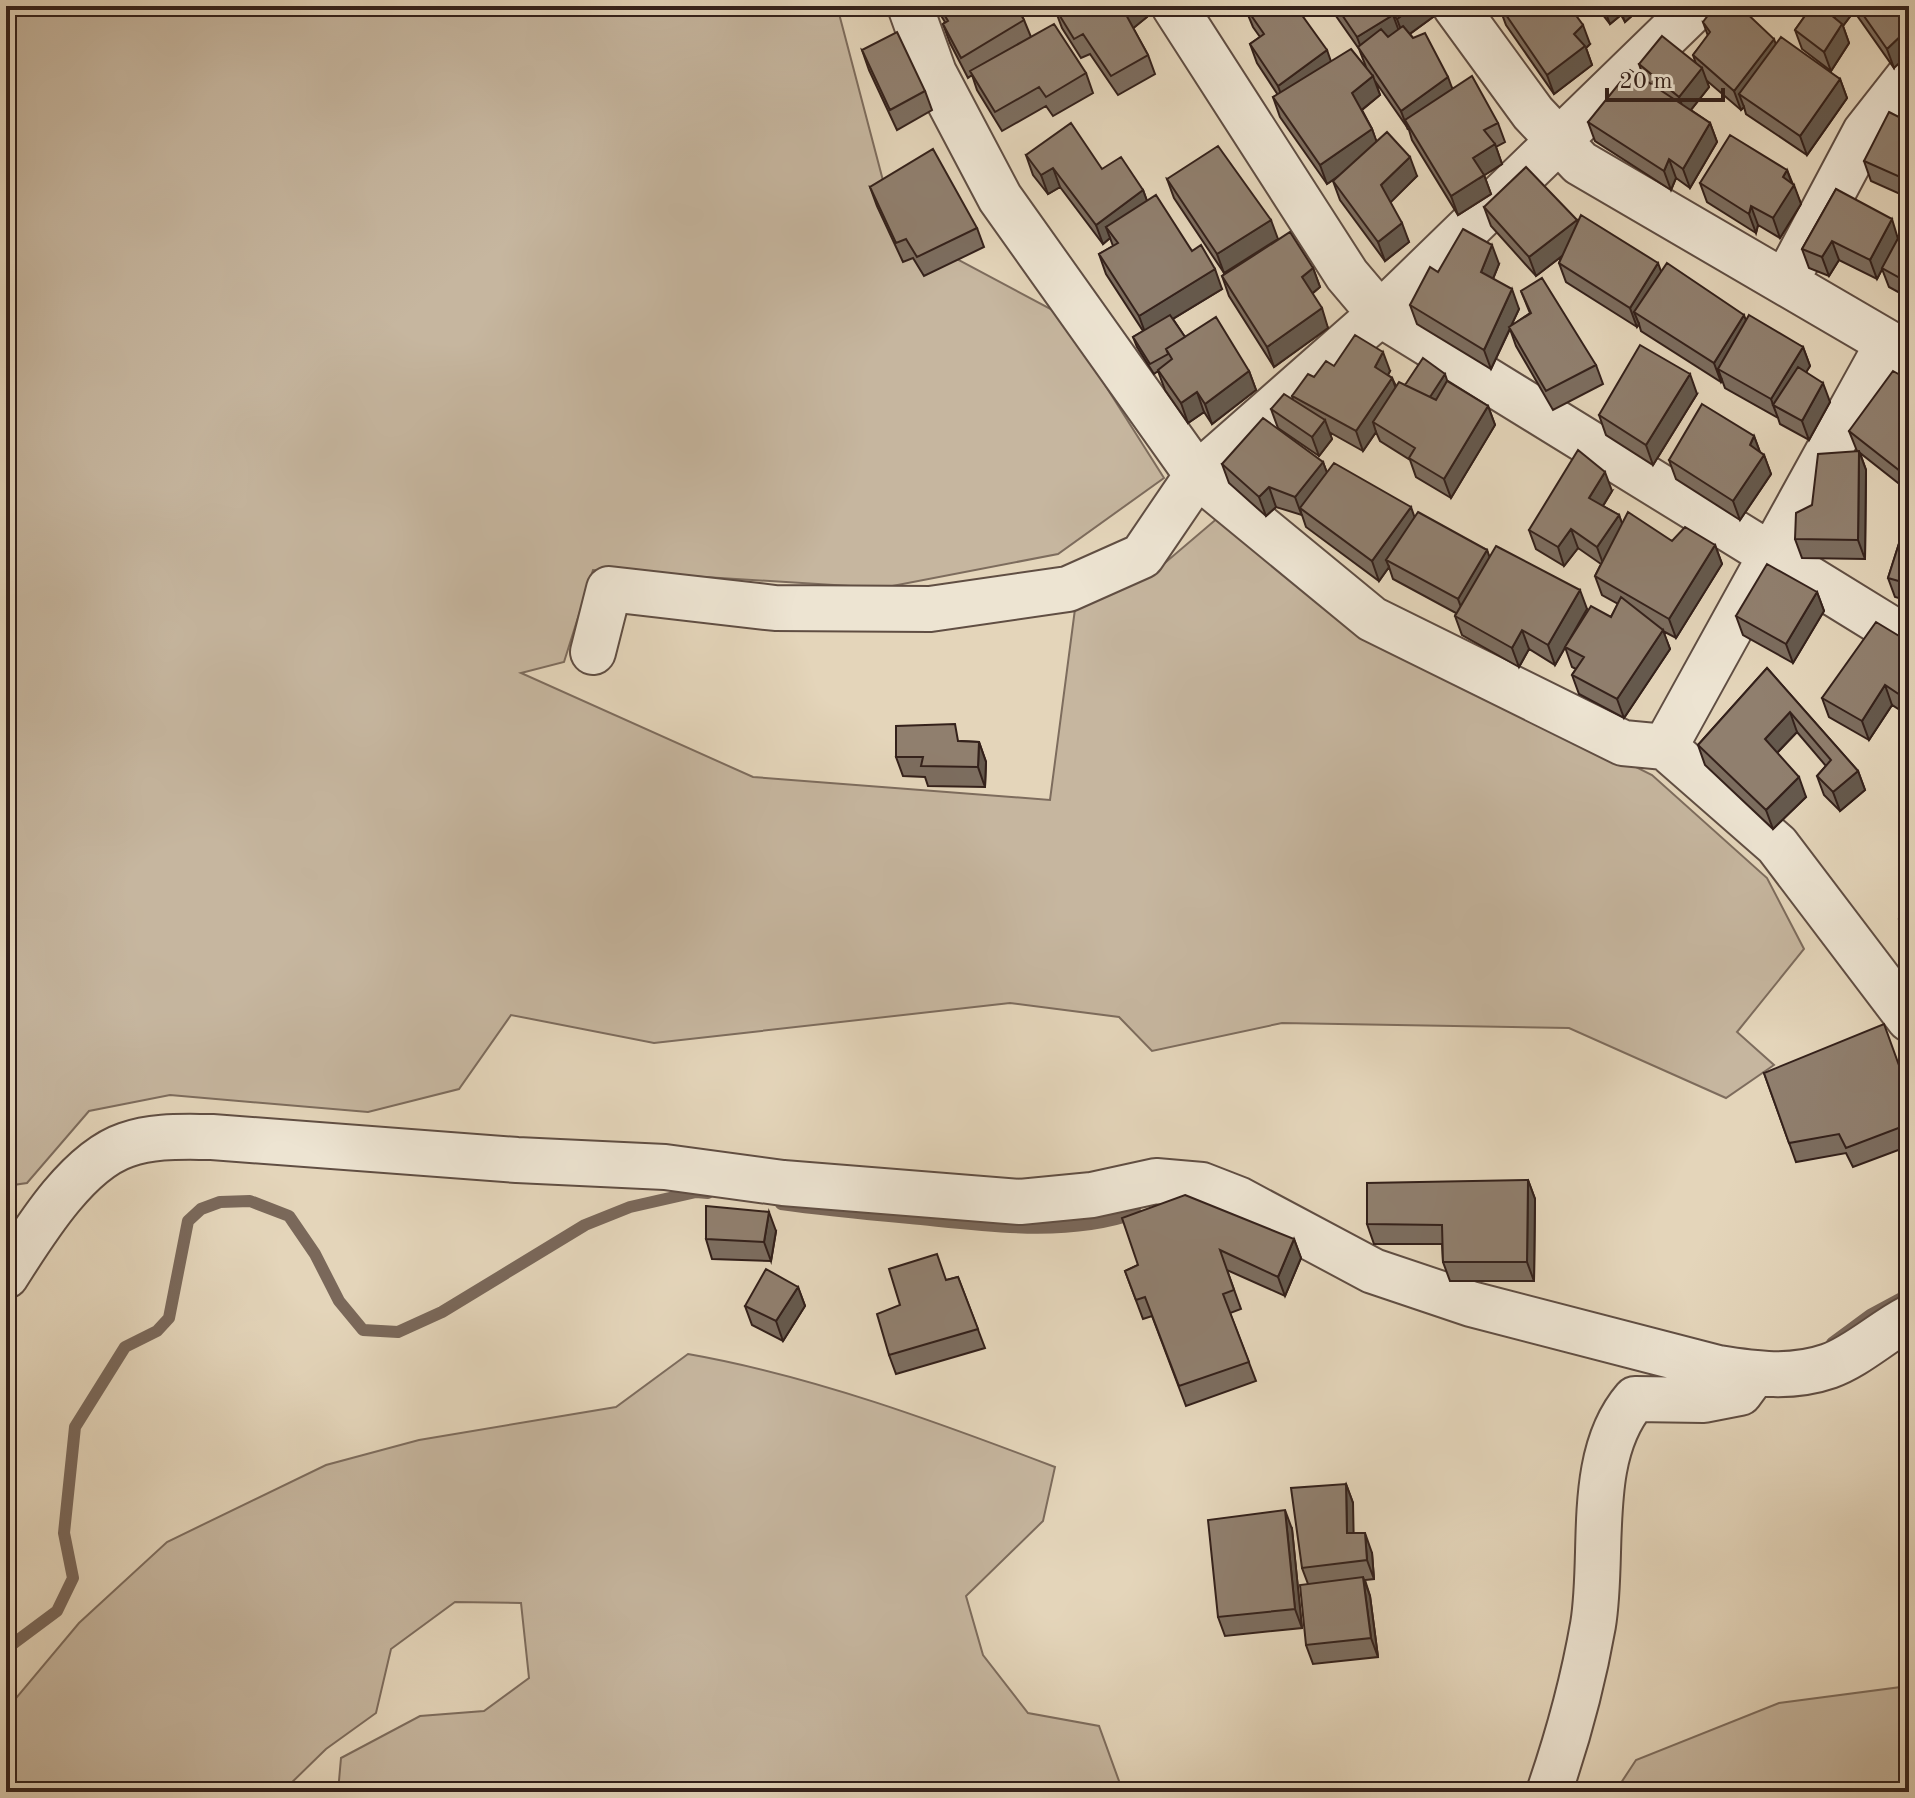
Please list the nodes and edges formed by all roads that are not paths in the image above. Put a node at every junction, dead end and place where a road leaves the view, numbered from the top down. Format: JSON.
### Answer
{"nodes":[{"id":1,"x":910,"y":6,"type":"edge"},
{"id":2,"x":1174,"y":6,"type":"edge"},
{"id":3,"x":1455,"y":6,"type":"edge"},
{"id":4,"x":1697,"y":6,"type":"edge"},
{"id":5,"x":1909,"y":76,"type":"edge"},
{"id":6,"x":1557,"y":140,"type":"junction"},
{"id":7,"x":1786,"y":281,"type":"junction"},
{"id":8,"x":1380,"y":314,"type":"junction"},
{"id":9,"x":1899,"y":349,"type":"edge"},
{"id":10,"x":1197,"y":475,"type":"junction"},
{"id":11,"x":1768,"y":556,"type":"junction"},
{"id":12,"x":1909,"y":640,"type":"edge"},
{"id":13,"x":593,"y":652,"type":"dead end"},
{"id":14,"x":1665,"y":747,"type":"junction"},
{"id":15,"x":1909,"y":1019,"type":"edge"},
{"id":16,"x":6,"y":1276,"type":"edge"},
{"id":17,"x":1909,"y":1318,"type":"edge"},
{"id":18,"x":1754,"y":1374,"type":"junction"},
{"id":19,"x":1549,"y":1792,"type":"edge"}],
"edges":[{"from":1,"to":10,"type":"street"},
{"from":2,"to":8,"type":"street"},
{"from":3,"to":6,"type":"street"},
{"from":4,"to":6,"type":"street"},
{"from":5,"to":7,"type":"street"},
{"from":6,"to":7,"type":"street"},
{"from":6,"to":8,"type":"street"},
{"from":7,"to":9,"type":"street"},
{"from":8,"to":10,"type":"street"},
{"from":8,"to":11,"type":"street"},
{"from":9,"to":11,"type":"street"},
{"from":10,"to":13,"type":"street"},
{"from":10,"to":14,"type":"street"},
{"from":11,"to":12,"type":"street"},
{"from":11,"to":14,"type":"street"},
{"from":14,"to":15,"type":"street"},
{"from":16,"to":18,"type":"street"},
{"from":17,"to":18,"type":"street"},
{"from":18,"to":19,"type":"street"}]}
